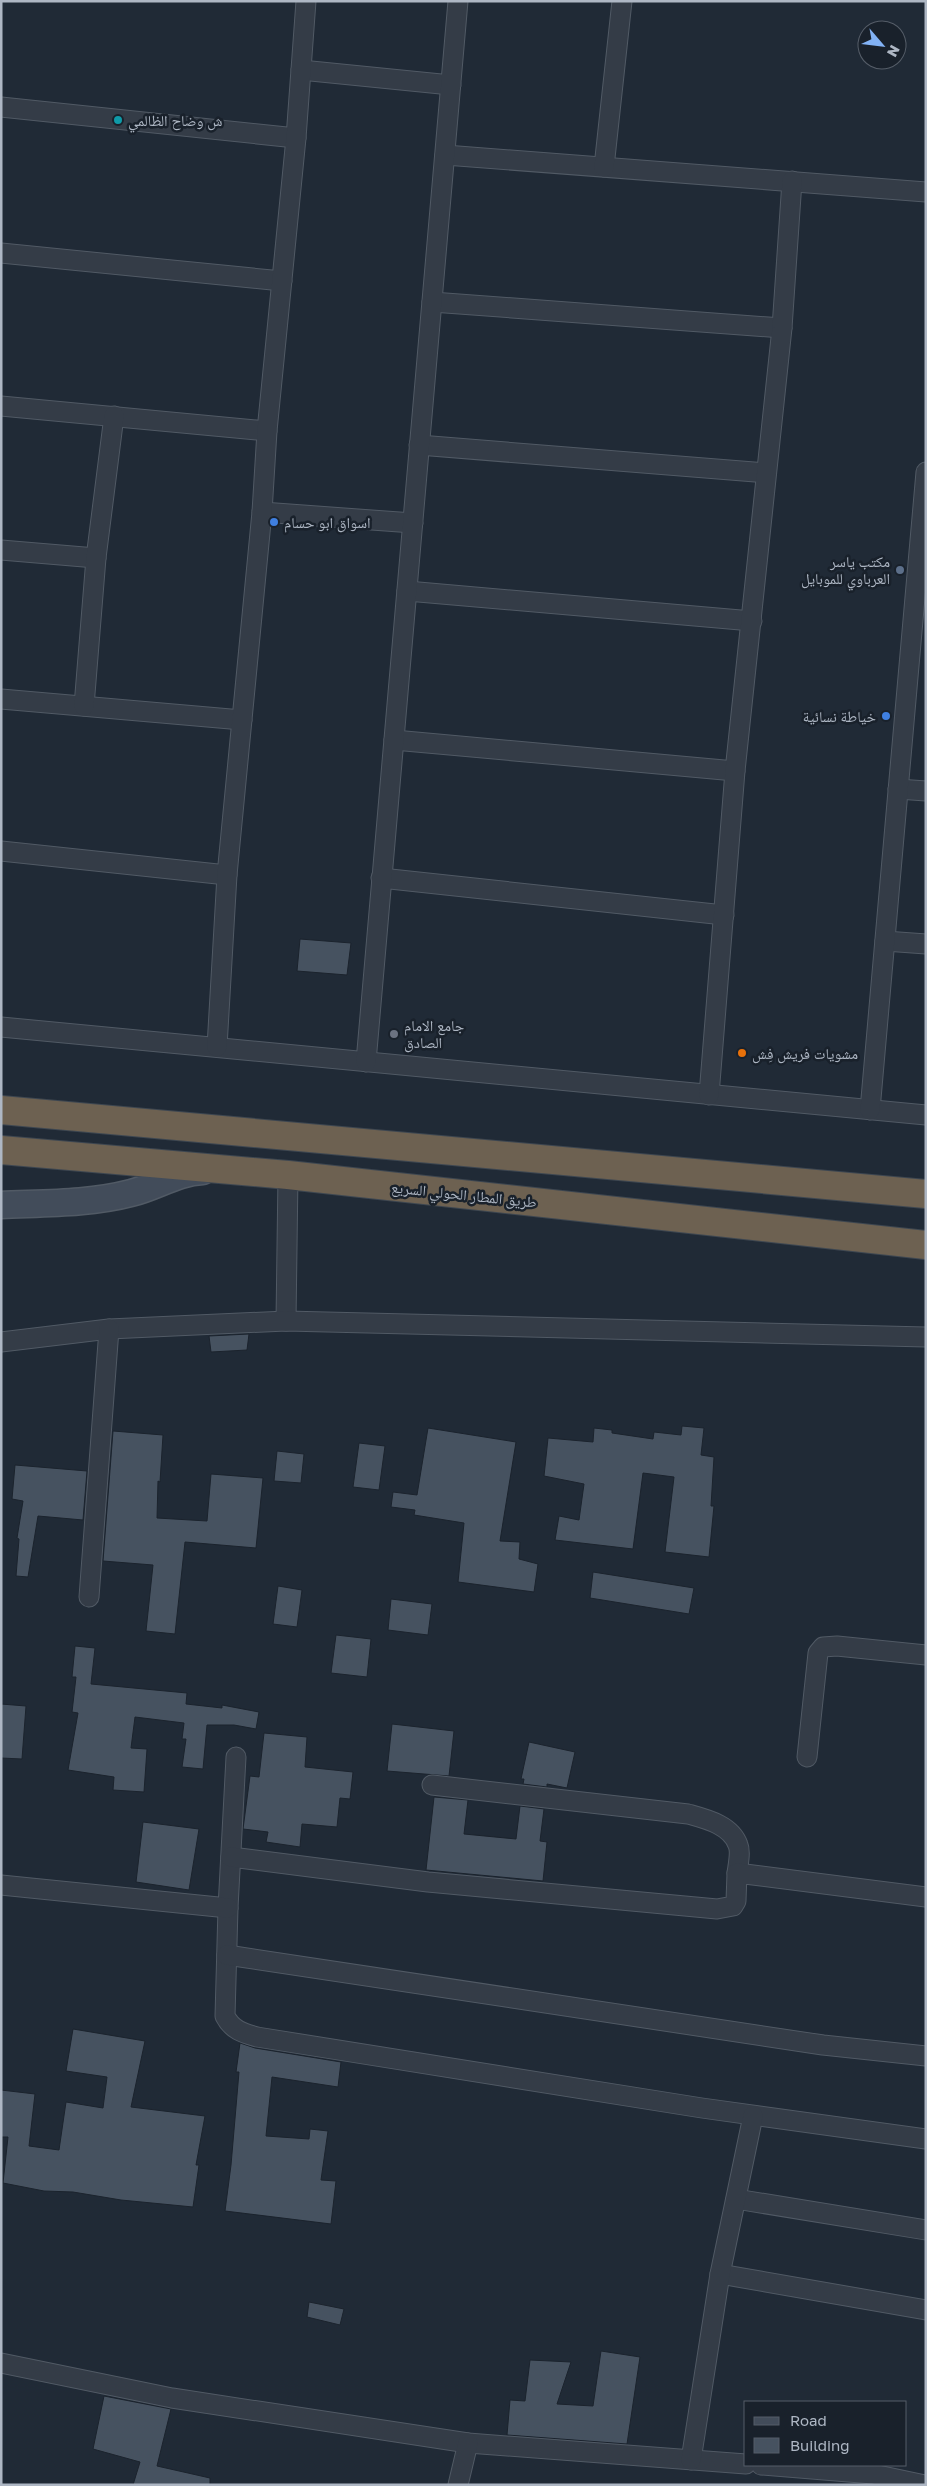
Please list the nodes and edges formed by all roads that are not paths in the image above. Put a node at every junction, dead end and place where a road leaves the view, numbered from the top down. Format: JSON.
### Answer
{"nodes":[{"id":1,"x":306,"y":1,"type":"edge"},
{"id":2,"x":458,"y":1,"type":"edge"},
{"id":3,"x":622,"y":1,"type":"edge"},
{"id":4,"x":301,"y":70,"type":"junction"},
{"id":5,"x":451,"y":85,"type":"junction"},
{"id":6,"x":1,"y":107,"type":"edge"},
{"id":7,"x":296,"y":138,"type":"junction"},
{"id":8,"x":445,"y":155,"type":"junction"},
{"id":9,"x":604,"y":167,"type":"junction"},
{"id":10,"x":792,"y":181,"type":"junction"},
{"id":11,"x":926,"y":192,"type":"edge"},
{"id":12,"x":1,"y":253,"type":"edge"},
{"id":13,"x":282,"y":281,"type":"junction"},
{"id":14,"x":432,"y":302,"type":"junction"},
{"id":15,"x":782,"y":328,"type":"junction"},
{"id":16,"x":1,"y":406,"type":"edge"},
{"id":17,"x":114,"y":416,"type":"junction"},
{"id":18,"x":267,"y":431,"type":"junction"},
{"id":19,"x":420,"y":446,"type":"junction"},
{"id":20,"x":926,"y":472,"type":"edge"},
{"id":21,"x":766,"y":474,"type":"junction"},
{"id":22,"x":925,"y":495,"type":"edge"},
{"id":23,"x":262,"y":512,"type":"junction"},
{"id":24,"x":413,"y":523,"type":"junction"},
{"id":25,"x":1,"y":550,"type":"edge"},
{"id":26,"x":96,"y":558,"type":"junction"},
{"id":27,"x":407,"y":591,"type":"junction"},
{"id":28,"x":752,"y":621,"type":"junction"},
{"id":29,"x":918,"y":645,"type":"edge"},
{"id":30,"x":1,"y":699,"type":"edge"},
{"id":31,"x":84,"y":706,"type":"junction"},
{"id":32,"x":242,"y":720,"type":"junction"},
{"id":33,"x":394,"y":740,"type":"junction"},
{"id":34,"x":735,"y":771,"type":"junction"},
{"id":35,"x":898,"y":789,"type":"junction"},
{"id":36,"x":926,"y":791,"type":"edge"},
{"id":37,"x":1,"y":851,"type":"edge"},
{"id":38,"x":227,"y":875,"type":"junction"},
{"id":39,"x":381,"y":878,"type":"junction"},
{"id":40,"x":724,"y":915,"type":"junction"},
{"id":41,"x":885,"y":941,"type":"junction"},
{"id":42,"x":926,"y":944,"type":"edge"},
{"id":43,"x":1,"y":1026,"type":"edge"},
{"id":44,"x":217,"y":1046,"type":"junction"},
{"id":45,"x":366,"y":1062,"type":"junction"},
{"id":46,"x":709,"y":1095,"type":"junction"},
{"id":47,"x":1,"y":1110,"type":"edge"},
{"id":48,"x":870,"y":1110,"type":"junction"},
{"id":49,"x":926,"y":1115,"type":"edge"},
{"id":50,"x":1,"y":1150,"type":"edge"},
{"id":51,"x":221,"y":1171,"type":"junction"},
{"id":52,"x":288,"y":1175,"type":"junction"},
{"id":53,"x":926,"y":1194,"type":"edge"},
{"id":54,"x":1,"y":1205,"type":"edge"},
{"id":55,"x":926,"y":1245,"type":"edge"},
{"id":56,"x":286,"y":1321,"type":"junction"},
{"id":57,"x":108,"y":1329,"type":"junction"},
{"id":58,"x":926,"y":1337,"type":"edge"},
{"id":59,"x":1,"y":1342,"type":"edge"},
{"id":60,"x":89,"y":1598,"type":"dead end"},
{"id":61,"x":926,"y":1655,"type":"edge"},
{"id":62,"x":236,"y":1757,"type":"dead end"},
{"id":63,"x":807,"y":1757,"type":"dead end"},
{"id":64,"x":432,"y":1785,"type":"dead end"},
{"id":65,"x":231,"y":1857,"type":"junction"},
{"id":66,"x":737,"y":1873,"type":"junction"},
{"id":67,"x":1,"y":1885,"type":"edge"},
{"id":68,"x":926,"y":1897,"type":"edge"},
{"id":69,"x":228,"y":1908,"type":"junction"},
{"id":70,"x":227,"y":1955,"type":"junction"},
{"id":71,"x":926,"y":2056,"type":"edge"},
{"id":72,"x":754,"y":2116,"type":"junction"},
{"id":73,"x":926,"y":2137,"type":"edge"},
{"id":74,"x":736,"y":2199,"type":"junction"},
{"id":75,"x":926,"y":2230,"type":"edge"},
{"id":76,"x":720,"y":2274,"type":"junction"},
{"id":77,"x":926,"y":2310,"type":"edge"},
{"id":78,"x":1,"y":2363,"type":"edge"},
{"id":79,"x":468,"y":2443,"type":"junction"},
{"id":80,"x":691,"y":2460,"type":"junction"},
{"id":81,"x":744,"y":2464,"type":"edge"},
{"id":82,"x":773,"y":2466,"type":"edge"},
{"id":83,"x":458,"y":2485,"type":"edge"},
{"id":84,"x":924,"y":2485,"type":"edge"}],
"edges":[{"from":1,"to":4,"type":"street"},
{"from":2,"to":5,"type":"street"},
{"from":3,"to":9,"type":"street"},
{"from":4,"to":5,"type":"street"},
{"from":4,"to":7,"type":"street"},
{"from":5,"to":8,"type":"street"},
{"from":6,"to":7,"type":"street"},
{"from":7,"to":13,"type":"street"},
{"from":8,"to":9,"type":"street"},
{"from":8,"to":14,"type":"street"},
{"from":9,"to":10,"type":"street"},
{"from":10,"to":11,"type":"street"},
{"from":10,"to":15,"type":"street"},
{"from":12,"to":13,"type":"street"},
{"from":13,"to":18,"type":"street"},
{"from":14,"to":15,"type":"street"},
{"from":14,"to":19,"type":"street"},
{"from":15,"to":21,"type":"street"},
{"from":16,"to":17,"type":"street"},
{"from":17,"to":18,"type":"street"},
{"from":17,"to":26,"type":"street"},
{"from":18,"to":23,"type":"street"},
{"from":19,"to":21,"type":"street"},
{"from":19,"to":24,"type":"street"},
{"from":20,"to":22,"type":"street"},
{"from":21,"to":28,"type":"street"},
{"from":22,"to":29,"type":"street"},
{"from":23,"to":24,"type":"street"},
{"from":23,"to":32,"type":"street"},
{"from":24,"to":27,"type":"street"},
{"from":25,"to":26,"type":"street"},
{"from":26,"to":31,"type":"street"},
{"from":27,"to":28,"type":"street"},
{"from":27,"to":33,"type":"street"},
{"from":28,"to":34,"type":"street"},
{"from":29,"to":35,"type":"street"},
{"from":30,"to":31,"type":"street"},
{"from":31,"to":32,"type":"street"},
{"from":32,"to":38,"type":"street"},
{"from":33,"to":34,"type":"street"},
{"from":33,"to":39,"type":"street"},
{"from":34,"to":40,"type":"street"},
{"from":35,"to":36,"type":"street"},
{"from":35,"to":41,"type":"street"},
{"from":37,"to":38,"type":"street"},
{"from":38,"to":44,"type":"street"},
{"from":39,"to":40,"type":"street"},
{"from":39,"to":45,"type":"street"},
{"from":40,"to":46,"type":"street"},
{"from":41,"to":42,"type":"street"},
{"from":41,"to":48,"type":"street"},
{"from":43,"to":44,"type":"street"},
{"from":44,"to":45,"type":"street"},
{"from":45,"to":46,"type":"street"},
{"from":46,"to":48,"type":"street"},
{"from":47,"to":53,"type":"highway"},
{"from":48,"to":49,"type":"street"},
{"from":50,"to":51,"type":"highway","name":"طريق المطار الحولي السريع"},
{"from":51,"to":52,"type":"highway","name":"طريق المطار الحولي السريع"},
{"from":51,"to":54,"type":"street"},
{"from":52,"to":55,"type":"highway","name":"طريق المطار الحولي السريع"},
{"from":52,"to":56,"type":"street"},
{"from":56,"to":57,"type":"street"},
{"from":56,"to":58,"type":"street"},
{"from":57,"to":59,"type":"street"},
{"from":57,"to":60,"type":"street"},
{"from":61,"to":63,"type":"street"},
{"from":62,"to":65,"type":"street"},
{"from":64,"to":66,"type":"street"},
{"from":65,"to":66,"type":"street"},
{"from":65,"to":69,"type":"street"},
{"from":66,"to":68,"type":"street"},
{"from":67,"to":69,"type":"street"},
{"from":69,"to":70,"type":"street"},
{"from":70,"to":71,"type":"street"},
{"from":70,"to":72,"type":"street"},
{"from":72,"to":73,"type":"street"},
{"from":72,"to":74,"type":"street"},
{"from":74,"to":75,"type":"street"},
{"from":74,"to":76,"type":"street"},
{"from":76,"to":77,"type":"street"},
{"from":76,"to":80,"type":"street"},
{"from":78,"to":79,"type":"street"},
{"from":79,"to":80,"type":"street"},
{"from":79,"to":83,"type":"street"},
{"from":80,"to":81,"type":"street"},
{"from":82,"to":84,"type":"street"}]}
